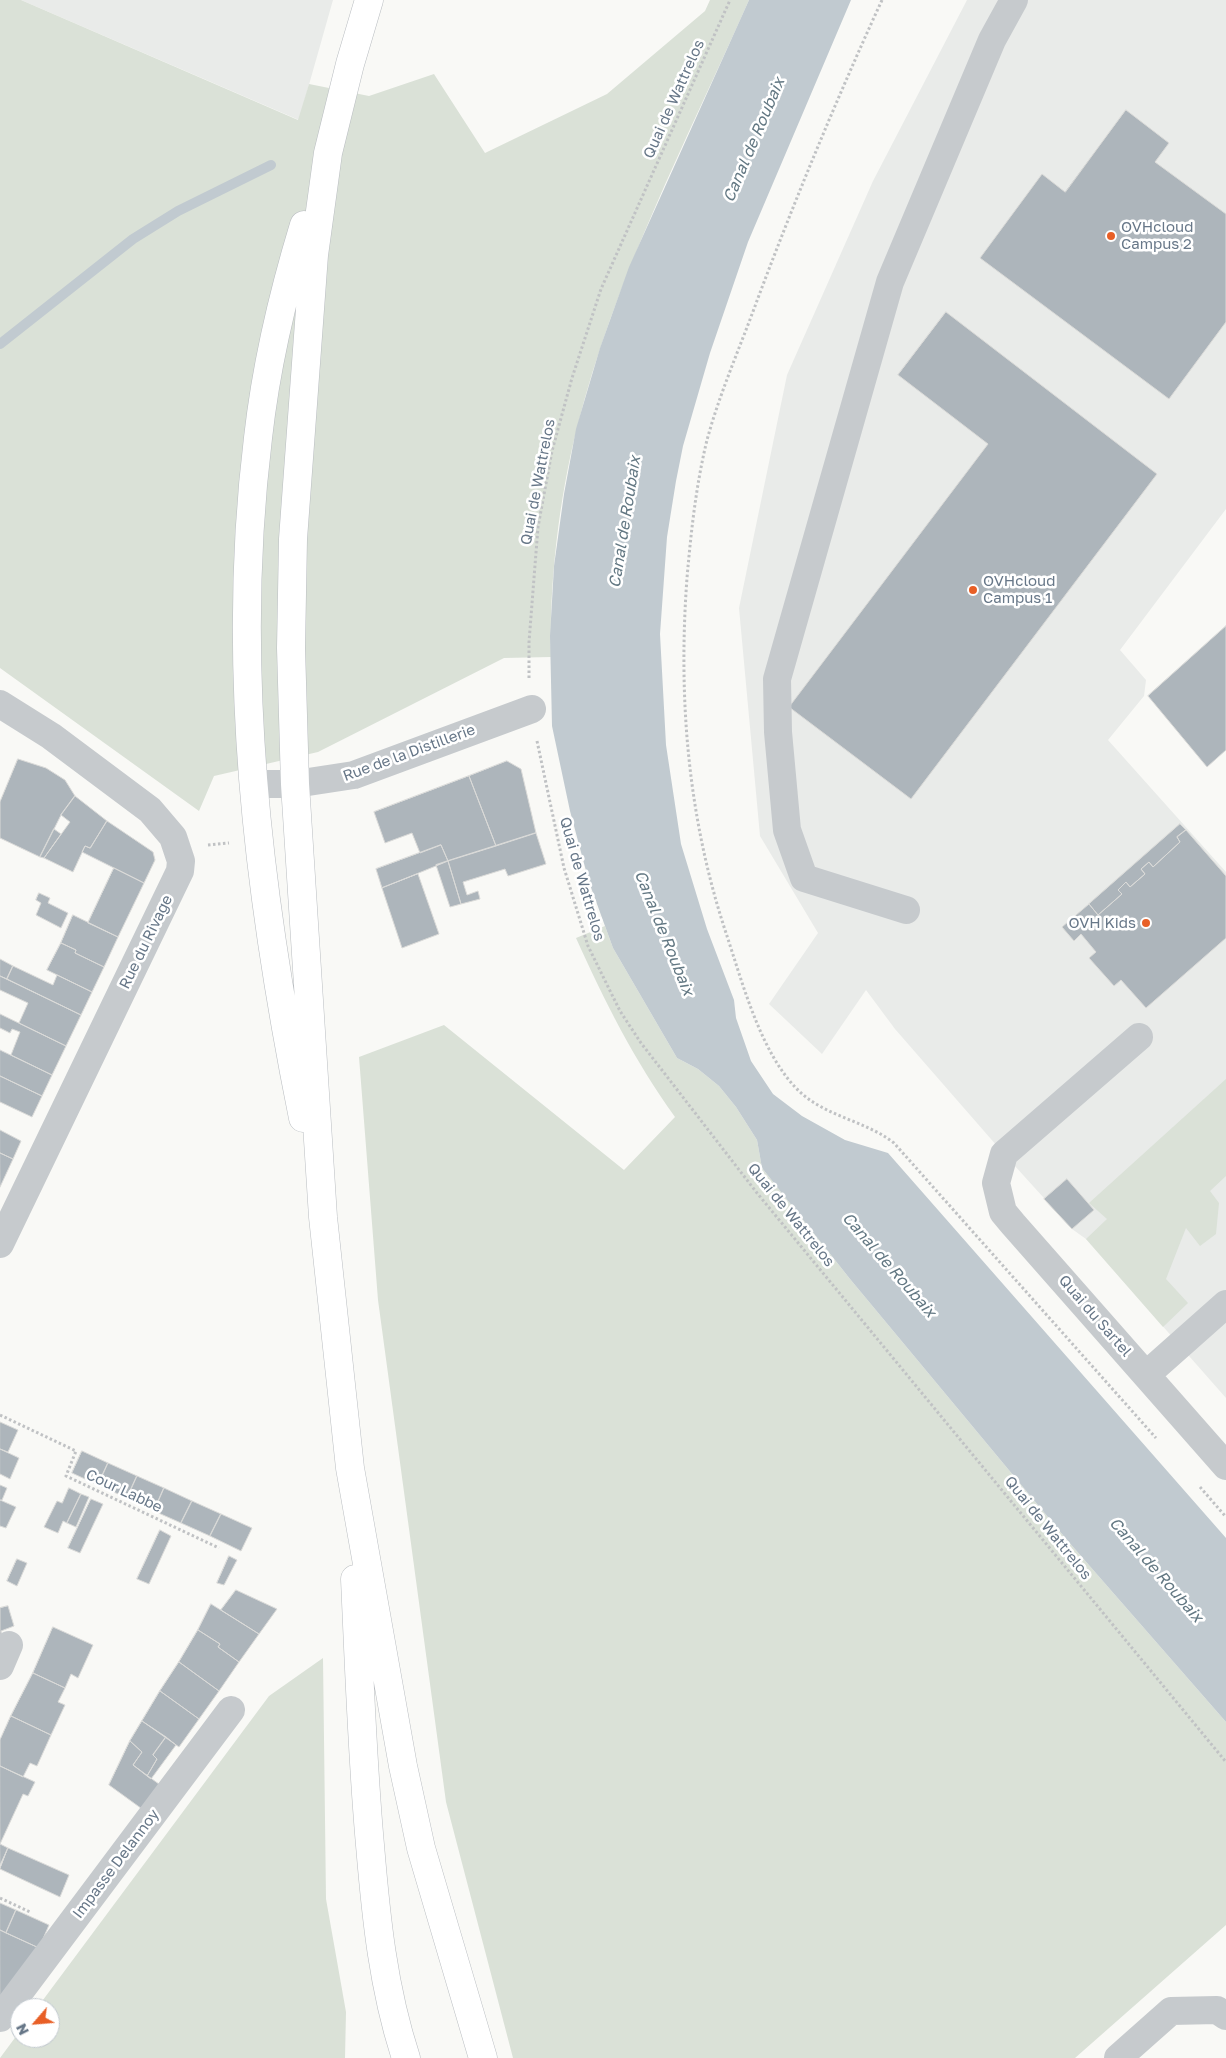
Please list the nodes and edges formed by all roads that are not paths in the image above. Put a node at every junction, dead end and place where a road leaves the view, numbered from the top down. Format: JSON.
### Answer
{"nodes":[{"id":1,"x":368,"y":0,"type":"edge"},
{"id":2,"x":1014,"y":0,"type":"edge"},
{"id":3,"x":328,"y":153,"type":"junction"},
{"id":4,"x":0,"y":704,"type":"edge"},
{"id":5,"x":532,"y":709,"type":"road end"},
{"id":6,"x":254,"y":784,"type":"junction"},
{"id":7,"x":296,"y":784,"type":"junction"},
{"id":8,"x":906,"y":910,"type":"dead end"},
{"id":9,"x":1139,"y":1037,"type":"dead end"},
{"id":10,"x":323,"y":1217,"type":"junction"},
{"id":11,"x":0,"y":1244,"type":"edge"},
{"id":12,"x":1226,"y":1304,"type":"edge"},
{"id":13,"x":1146,"y":1375,"type":"junction"},
{"id":14,"x":1226,"y":1466,"type":"edge"},
{"id":15,"x":350,"y":1468,"type":"junction"},
{"id":16,"x":231,"y":1710,"type":"dead end"},
{"id":17,"x":1226,"y":2016,"type":"edge"},
{"id":18,"x":0,"y":2018,"type":"edge"},
{"id":19,"x":406,"y":2058,"type":"edge"},
{"id":20,"x":482,"y":2058,"type":"edge"},
{"id":21,"x":1118,"y":2058,"type":"edge"}],
"edges":[{"from":1,"to":3,"type":"main road"},
{"from":2,"to":8,"type":"street"},
{"from":3,"to":6,"type":"main road"},
{"from":3,"to":7,"type":"main road"},
{"from":4,"to":11,"type":"street","name":"Rue du Rivage"},
{"from":5,"to":7,"type":"street","name":"Rue de la Distillerie"},
{"from":6,"to":7,"type":"street","name":"Rue de la Distillerie"},
{"from":6,"to":10,"type":"main road"},
{"from":7,"to":10,"type":"main road"},
{"from":9,"to":13,"type":"street","name":"Quai du Sartel"},
{"from":10,"to":15,"type":"main road"},
{"from":12,"to":13,"type":"street"},
{"from":13,"to":14,"type":"street","name":"Quai du Sartel"},
{"from":15,"to":19,"type":"main road"},
{"from":15,"to":20,"type":"main road"},
{"from":16,"to":18,"type":"street","name":"Impasse Delannoy"},
{"from":17,"to":21,"type":"street"}]}
